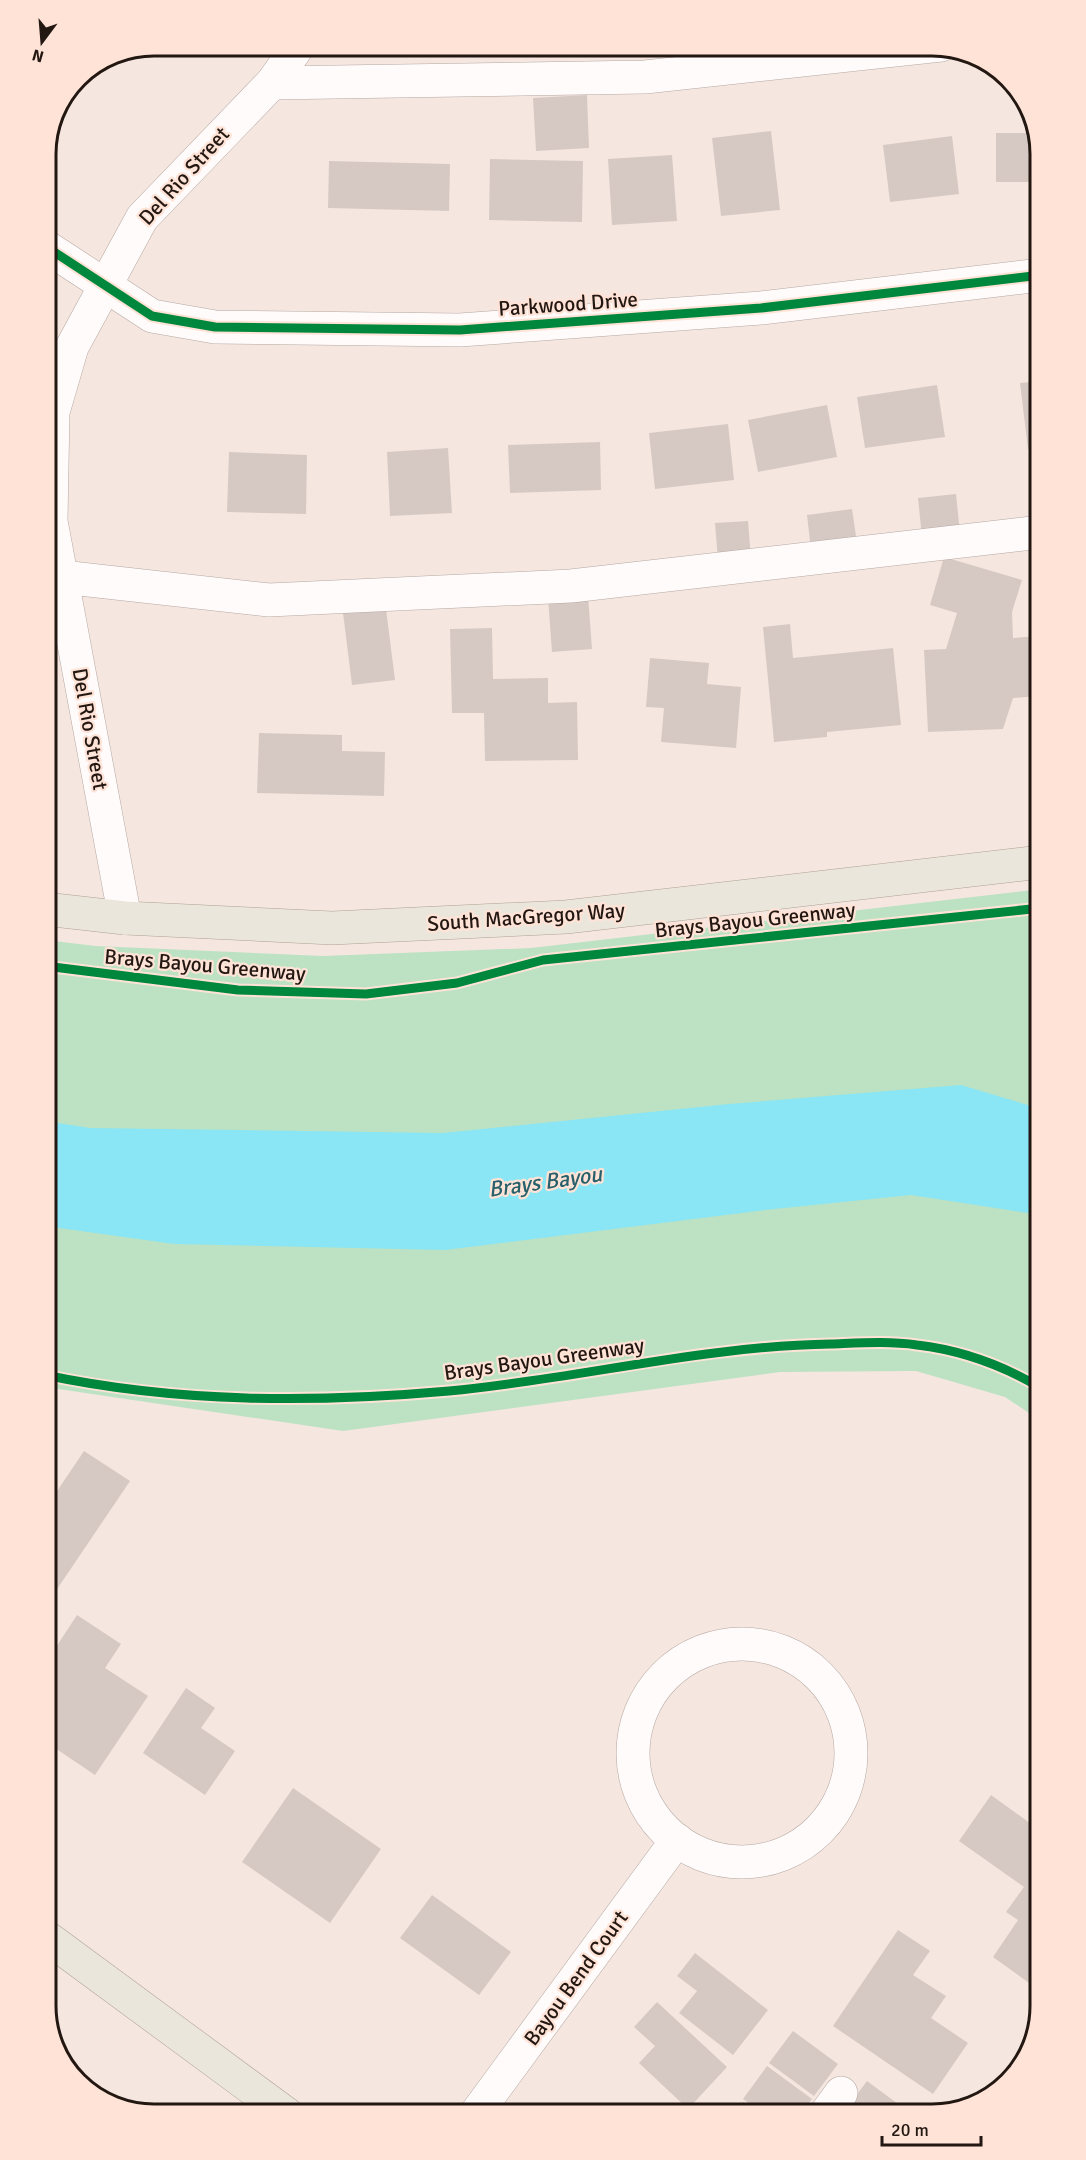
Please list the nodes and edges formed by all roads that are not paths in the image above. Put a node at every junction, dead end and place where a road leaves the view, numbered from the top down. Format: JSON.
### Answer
{"nodes":[{"id":1,"x":290,"y":56,"type":"edge"},
{"id":2,"x":839,"y":56,"type":"edge"},
{"id":3,"x":272,"y":83,"type":"junction"},
{"id":4,"x":56,"y":253,"type":"edge"},
{"id":5,"x":1030,"y":276,"type":"edge"},
{"id":6,"x":105,"y":286,"type":"junction"},
{"id":7,"x":56,"y":402,"type":"edge"},
{"id":8,"x":1030,"y":533,"type":"edge"},
{"id":9,"x":56,"y":546,"type":"edge"},
{"id":10,"x":62,"y":577,"type":"junction"},
{"id":11,"x":1030,"y":863,"type":"edge"},
{"id":12,"x":56,"y":910,"type":"edge"},
{"id":13,"x":125,"y":918,"type":"junction"},
{"id":14,"x":677,"y":1840,"type":"junction"},
{"id":15,"x":56,"y":1944,"type":"edge"},
{"id":16,"x":273,"y":2104,"type":"edge"},
{"id":17,"x":483,"y":2104,"type":"edge"}],
"edges":[{"from":1,"to":3,"type":"street","name":"Del Rio Street"},
{"from":2,"to":3,"type":"street"},
{"from":3,"to":6,"type":"street","name":"Del Rio Street"},
{"from":4,"to":6,"type":"street","name":"Parkwood Drive"},
{"from":5,"to":6,"type":"street","name":"Parkwood Drive"},
{"from":6,"to":7,"type":"street","name":"Del Rio Street"},
{"from":8,"to":10,"type":"street"},
{"from":9,"to":10,"type":"street","name":"Del Rio Street"},
{"from":10,"to":13,"type":"street","name":"Del Rio Street"},
{"from":11,"to":13,"type":"main road","name":"South MacGregor Way"},
{"from":12,"to":13,"type":"main road","name":"South MacGregor Way"},
{"from":14,"to":14,"type":"street"},
{"from":14,"to":17,"type":"street","name":"Bayou Bend Court"},
{"from":15,"to":16,"type":"main road"}]}
